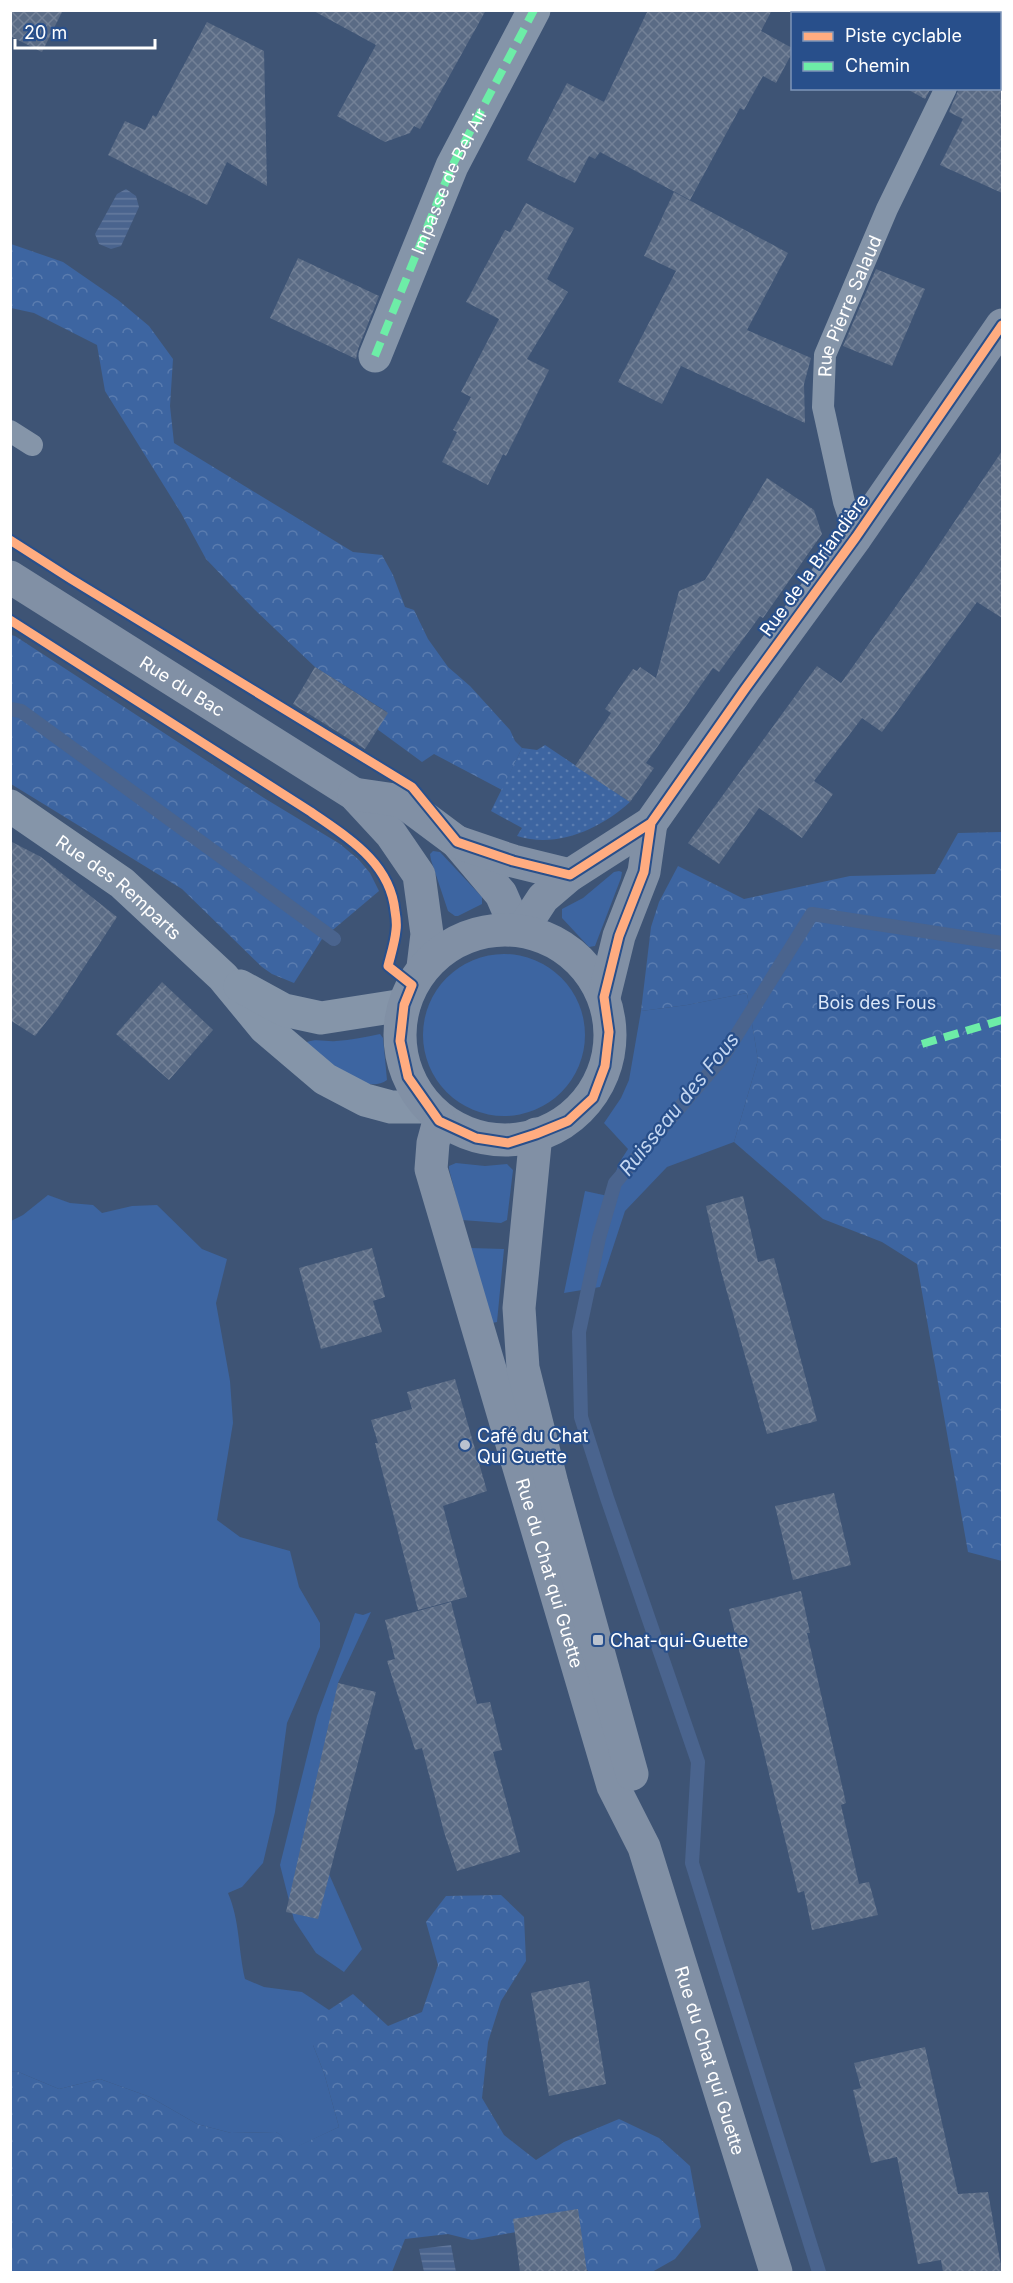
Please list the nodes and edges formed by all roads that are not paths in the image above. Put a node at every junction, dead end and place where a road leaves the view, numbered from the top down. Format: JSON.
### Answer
{"nodes":[{"id":1,"x":534,"y":10,"type":"edge"},
{"id":2,"x":945,"y":90,"type":"edge"},
{"id":3,"x":1002,"y":325,"type":"edge"},
{"id":4,"x":375,"y":356,"type":"dead end"},
{"id":5,"x":10,"y":430,"type":"edge"},
{"id":6,"x":32,"y":445,"type":"dead end"},
{"id":7,"x":856,"y":537,"type":"junction"},
{"id":8,"x":10,"y":577,"type":"edge"},
{"id":9,"x":354,"y":794,"type":"junction"},
{"id":10,"x":10,"y":806,"type":"edge"},
{"id":11,"x":651,"y":823,"type":"junction"},
{"id":12,"x":457,"y":842,"type":"junction"},
{"id":13,"x":570,"y":875,"type":"junction"},
{"id":14,"x":519,"y":926,"type":"junction"},
{"id":15,"x":423,"y":967,"type":"junction"},
{"id":16,"x":223,"y":977,"type":"junction"},
{"id":17,"x":604,"y":997,"type":"junction"},
{"id":18,"x":404,"y":1005,"type":"junction"},
{"id":19,"x":434,"y":1114,"type":"junction"},
{"id":20,"x":536,"y":1134,"type":"junction"},
{"id":21,"x":644,"y":1847,"type":"junction"},
{"id":22,"x":776,"y":2272,"type":"edge"}],
"edges":[{"from":1,"to":4,"type":"street","name":"Impasse de Bel Air"},
{"from":2,"to":7,"type":"lane","name":"Rue Pierre Salaud"},
{"from":3,"to":7,"type":"main road","name":"Rue de la Briandière"},
{"from":5,"to":6,"type":"lane"},
{"from":7,"to":11,"type":"main road","name":"Rue de la Briandière"},
{"from":8,"to":9,"type":"main road","name":"Rue du Bac"},
{"from":9,"to":12,"type":"main road"},
{"from":9,"to":15,"type":"main road"},
{"from":10,"to":16,"type":"street","name":"Rue des Remparts"},
{"from":11,"to":13,"type":"main road","name":"Rue de la Briandière"},
{"from":11,"to":17,"type":"main road","name":"Rue de la Briandière"},
{"from":12,"to":13,"type":"main road"},
{"from":12,"to":14,"type":"main road"},
{"from":13,"to":14,"type":"main road","name":"Rue de la Briandière"},
{"from":14,"to":15,"type":"main road"},
{"from":14,"to":17,"type":"main road"},
{"from":15,"to":18,"type":"main road"},
{"from":16,"to":18,"type":"street","name":"Rue des Remparts"},
{"from":16,"to":19,"type":"street","name":"Rue des Remparts"},
{"from":17,"to":20,"type":"main road"},
{"from":18,"to":19,"type":"main road"},
{"from":19,"to":20,"type":"main road"},
{"from":19,"to":21,"type":"main road","name":"Rue du Chat qui Guette"},
{"from":20,"to":21,"type":"main road","name":"Rue du Chat qui Guette"},
{"from":21,"to":22,"type":"main road","name":"Rue du Chat qui Guette"}]}
